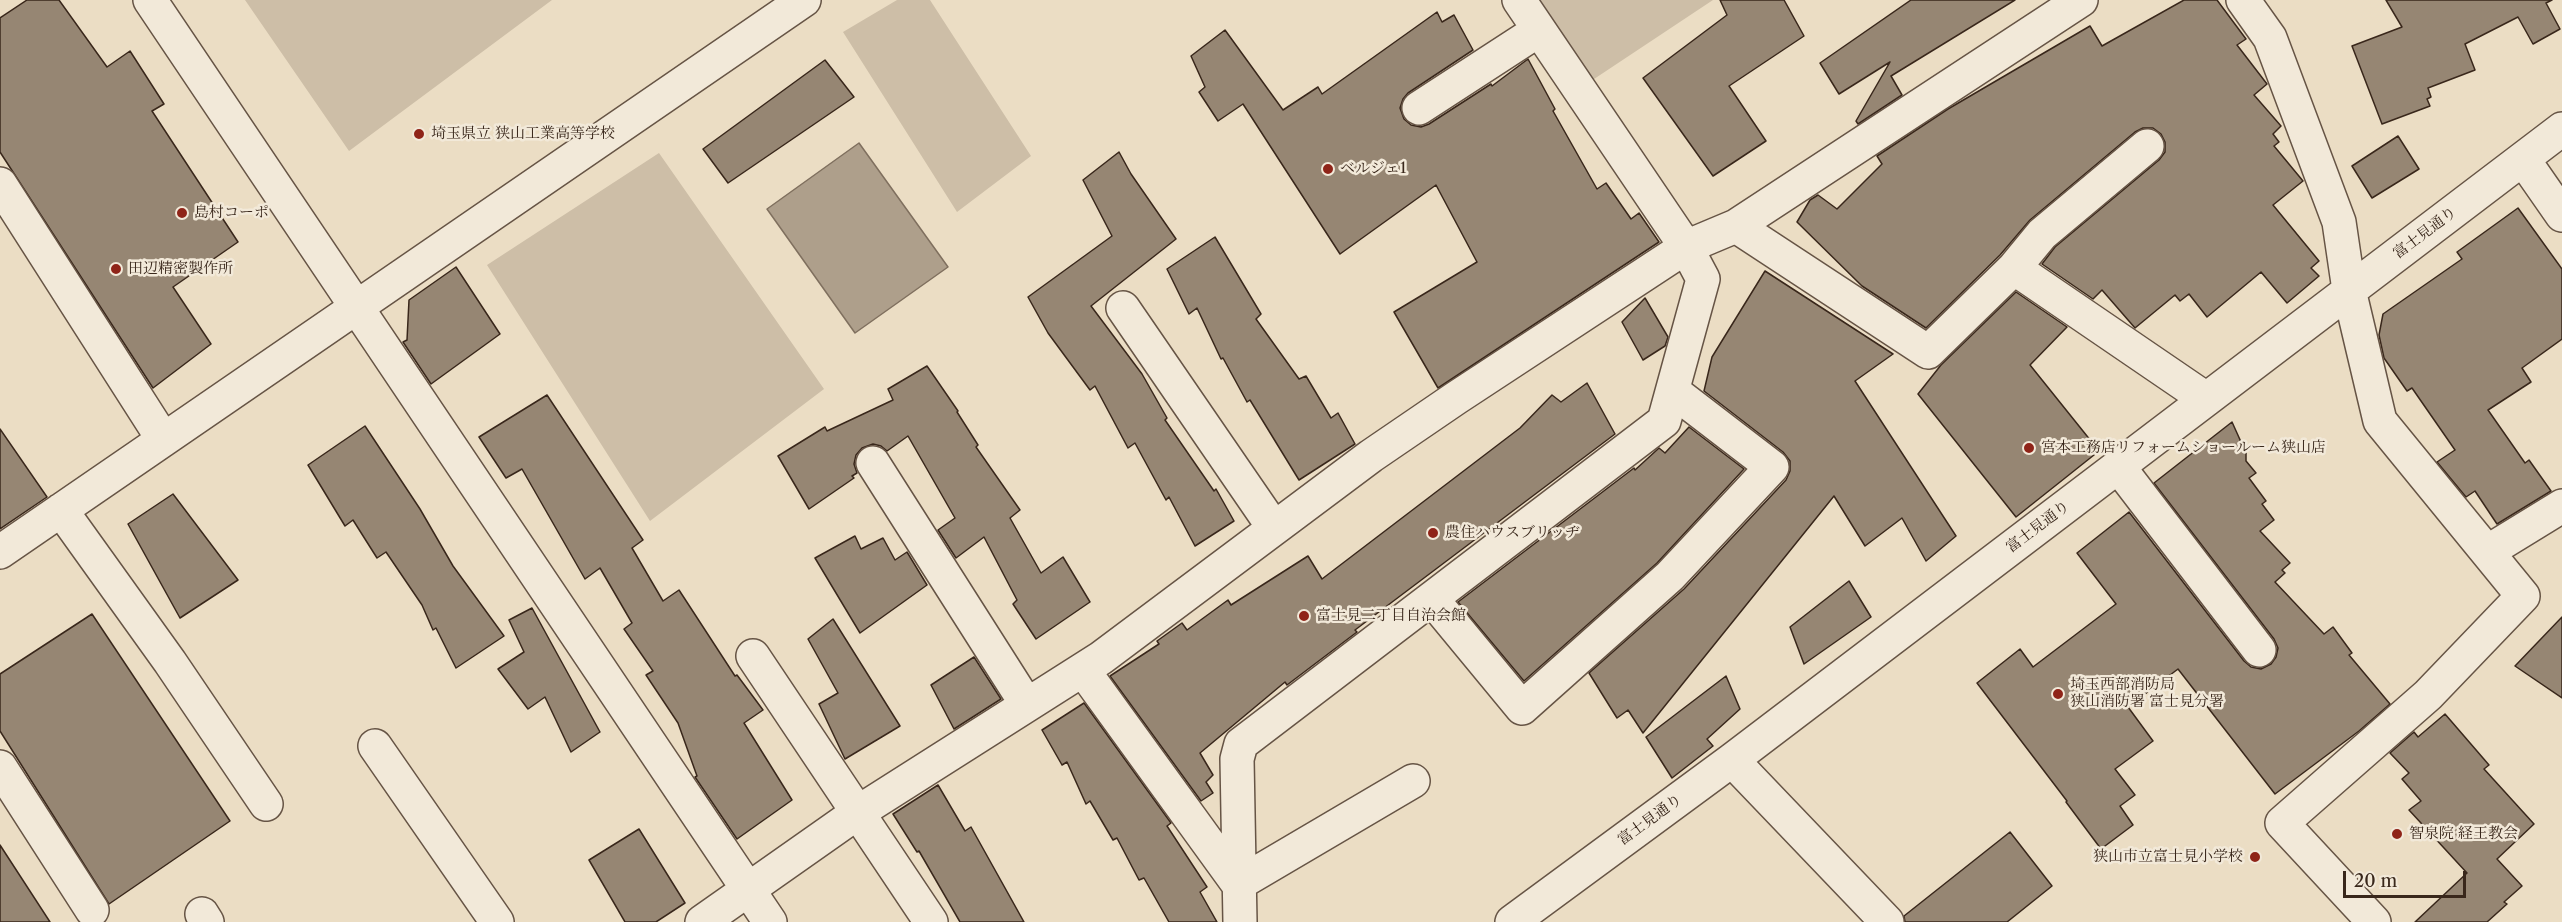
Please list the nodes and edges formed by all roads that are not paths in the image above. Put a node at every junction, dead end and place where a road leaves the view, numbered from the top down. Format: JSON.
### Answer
{"nodes":[{"id":1,"x":150,"y":0,"type":"edge"},
{"id":2,"x":804,"y":0,"type":"edge"},
{"id":3,"x":1519,"y":0,"type":"edge"},
{"id":4,"x":2081,"y":0,"type":"edge"},
{"id":5,"x":2244,"y":0,"type":"edge"},
{"id":6,"x":1539,"y":30,"type":"junction"},
{"id":7,"x":1419,"y":108,"type":"dead end"},
{"id":8,"x":2562,"y":129,"type":"edge"},
{"id":9,"x":2147,"y":146,"type":"dead end"},
{"id":10,"x":2523,"y":159,"type":"junction"},
{"id":11,"x":0,"y":184,"type":"edge"},
{"id":12,"x":2562,"y":215,"type":"edge"},
{"id":13,"x":1736,"y":226,"type":"junction"},
{"id":14,"x":1686,"y":247,"type":"junction"},
{"id":15,"x":2013,"y":268,"type":"junction"},
{"id":16,"x":2349,"y":290,"type":"junction"},
{"id":17,"x":356,"y":306,"type":"junction"},
{"id":18,"x":1124,"y":308,"type":"dead end"},
{"id":19,"x":1673,"y":391,"type":"junction"},
{"id":20,"x":2206,"y":399,"type":"junction"},
{"id":21,"x":163,"y":440,"type":"junction"},
{"id":22,"x":873,"y":464,"type":"dead end"},
{"id":23,"x":2118,"y":466,"type":"junction"},
{"id":24,"x":2562,"y":506,"type":"edge"},
{"id":25,"x":61,"y":510,"type":"junction"},
{"id":26,"x":1275,"y":528,"type":"junction"},
{"id":27,"x":0,"y":552,"type":"edge"},
{"id":28,"x":2487,"y":552,"type":"junction"},
{"id":29,"x":1432,"y":599,"type":"junction"},
{"id":30,"x":2259,"y":650,"type":"dead end"},
{"id":31,"x":753,"y":656,"type":"dead end"},
{"id":32,"x":1083,"y":670,"type":"junction"},
{"id":33,"x":1027,"y":705,"type":"junction"},
{"id":34,"x":375,"y":746,"type":"dead end"},
{"id":35,"x":1732,"y":760,"type":"junction"},
{"id":36,"x":0,"y":767,"type":"edge"},
{"id":37,"x":1413,"y":781,"type":"dead end"},
{"id":38,"x":266,"y":804,"type":"dead end"},
{"id":39,"x":857,"y":813,"type":"junction"},
{"id":40,"x":1238,"y":884,"type":"junction"},
{"id":41,"x":748,"y":889,"type":"junction"},
{"id":42,"x":92,"y":910,"type":"dead end"},
{"id":43,"x":497,"y":922,"type":"edge"},
{"id":44,"x":702,"y":922,"type":"edge"},
{"id":45,"x":770,"y":922,"type":"edge"},
{"id":46,"x":931,"y":922,"type":"edge"},
{"id":47,"x":1240,"y":922,"type":"edge"},
{"id":48,"x":1512,"y":922,"type":"edge"},
{"id":49,"x":1887,"y":922,"type":"edge"},
{"id":50,"x":2374,"y":922,"type":"edge"}],
"edges":[{"from":1,"to":17,"type":"street"},
{"from":2,"to":17,"type":"street"},
{"from":3,"to":6,"type":"street"},
{"from":4,"to":13,"type":"street"},
{"from":5,"to":16,"type":"street"},
{"from":6,"to":7,"type":"street"},
{"from":6,"to":14,"type":"street"},
{"from":8,"to":10,"type":"street","name":"富士見通り"},
{"from":9,"to":15,"type":"street"},
{"from":10,"to":12,"type":"street"},
{"from":10,"to":16,"type":"street","name":"富士見通り"},
{"from":11,"to":21,"type":"street"},
{"from":13,"to":14,"type":"street"},
{"from":13,"to":15,"type":"street"},
{"from":14,"to":19,"type":"street"},
{"from":14,"to":26,"type":"street"},
{"from":15,"to":20,"type":"street"},
{"from":16,"to":20,"type":"street","name":"富士見通り"},
{"from":16,"to":28,"type":"street"},
{"from":17,"to":21,"type":"street"},
{"from":17,"to":41,"type":"street"},
{"from":18,"to":26,"type":"street"},
{"from":19,"to":29,"type":"street"},
{"from":19,"to":29,"type":"street"},
{"from":20,"to":23,"type":"street","name":"富士見通り"},
{"from":21,"to":25,"type":"street"},
{"from":22,"to":33,"type":"street"},
{"from":23,"to":30,"type":"street"},
{"from":23,"to":35,"type":"street","name":"富士見通り"},
{"from":24,"to":28,"type":"street"},
{"from":25,"to":27,"type":"street"},
{"from":25,"to":38,"type":"street"},
{"from":26,"to":32,"type":"street"},
{"from":28,"to":50,"type":"street"},
{"from":29,"to":40,"type":"street"},
{"from":31,"to":39,"type":"street"},
{"from":32,"to":33,"type":"street"},
{"from":32,"to":40,"type":"street"},
{"from":33,"to":39,"type":"street"},
{"from":34,"to":43,"type":"street"},
{"from":35,"to":48,"type":"street","name":"富士見通り"},
{"from":35,"to":49,"type":"street"},
{"from":36,"to":42,"type":"street"},
{"from":37,"to":40,"type":"street"},
{"from":39,"to":41,"type":"street"},
{"from":39,"to":46,"type":"street"},
{"from":40,"to":47,"type":"street"},
{"from":41,"to":44,"type":"street"},
{"from":41,"to":45,"type":"street"}]}
